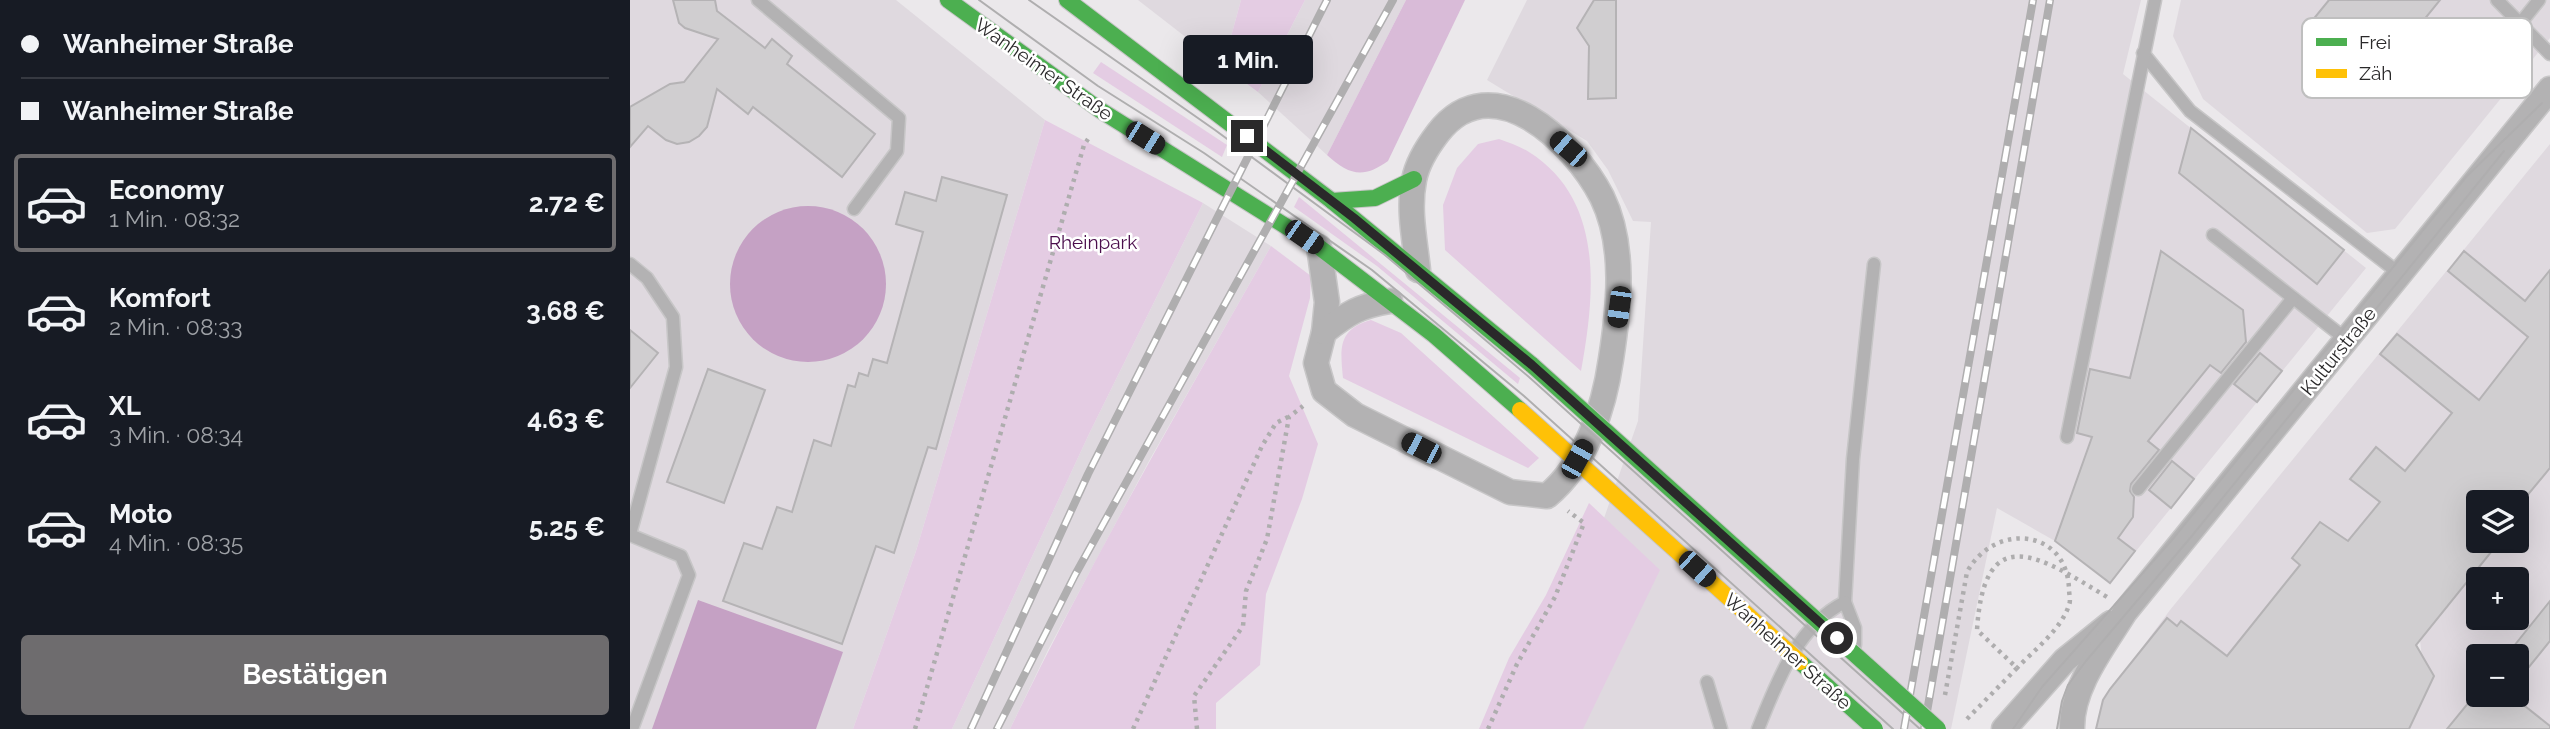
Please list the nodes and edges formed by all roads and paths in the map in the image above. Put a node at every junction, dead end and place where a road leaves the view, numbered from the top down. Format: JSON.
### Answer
{"nodes":[{"id":1,"x":758,"y":0,"type":"edge"},
{"id":2,"x":948,"y":0,"type":"edge"},
{"id":3,"x":1067,"y":0,"type":"edge"},
{"id":4,"x":2155,"y":0,"type":"edge"},
{"id":5,"x":2497,"y":0,"type":"edge"},
{"id":6,"x":2539,"y":0,"type":"edge"},
{"id":7,"x":2514,"y":18,"type":"edge"},
{"id":8,"x":2524,"y":18,"type":"edge"},
{"id":9,"x":2532,"y":37,"type":"edge"},
{"id":10,"x":2143,"y":54,"type":"junction"},
{"id":11,"x":2550,"y":54,"type":"edge"},
{"id":12,"x":2550,"y":89,"type":"edge"},
{"id":13,"x":1090,"y":137,"type":"dead end"},
{"id":14,"x":1414,"y":179,"type":"junction"},
{"id":15,"x":1332,"y":201,"type":"junction"},
{"id":16,"x":854,"y":209,"type":"dead end"},
{"id":17,"x":2213,"y":235,"type":"dead end"},
{"id":18,"x":1319,"y":247,"type":"junction"},
{"id":19,"x":630,"y":264,"type":"edge"},
{"id":20,"x":1874,"y":264,"type":"dead end"},
{"id":21,"x":1418,"y":270,"type":"junction"},
{"id":22,"x":2400,"y":274,"type":"junction"},
{"id":23,"x":2293,"y":298,"type":"junction"},
{"id":24,"x":1390,"y":301,"type":"junction"},
{"id":25,"x":1324,"y":332,"type":"junction"},
{"id":26,"x":2347,"y":340,"type":"junction"},
{"id":27,"x":1324,"y":391,"type":"junction"},
{"id":28,"x":1289,"y":416,"type":"junction"},
{"id":29,"x":2067,"y":436,"type":"dead end"},
{"id":30,"x":2138,"y":489,"type":"dead end"},
{"id":31,"x":1547,"y":495,"type":"junction"},
{"id":32,"x":630,"y":534,"type":"edge"},
{"id":33,"x":1845,"y":602,"type":"junction"},
{"id":34,"x":2125,"y":612,"type":"junction"},
{"id":35,"x":2017,"y":668,"type":"junction"},
{"id":36,"x":1707,"y":682,"type":"dead end"},
{"id":37,"x":1945,"y":698,"type":"dead end"},
{"id":38,"x":1961,"y":724,"type":"dead end"},
{"id":39,"x":632,"y":729,"type":"edge"},
{"id":40,"x":915,"y":729,"type":"edge"},
{"id":41,"x":1133,"y":729,"type":"edge"},
{"id":42,"x":1197,"y":729,"type":"edge"},
{"id":43,"x":1488,"y":729,"type":"edge"},
{"id":44,"x":1721,"y":729,"type":"edge"},
{"id":45,"x":1758,"y":729,"type":"edge"},
{"id":46,"x":1851,"y":729,"type":"edge"},
{"id":47,"x":1875,"y":729,"type":"edge"},
{"id":48,"x":1938,"y":729,"type":"edge"},
{"id":49,"x":2004,"y":729,"type":"edge"},
{"id":50,"x":2072,"y":729,"type":"edge"}],
"edges":[{"from":1,"to":16,"type":"lane"},
{"from":2,"to":18,"type":"street","name":"Wanheimer Straße"},
{"from":3,"to":15,"type":"street"},
{"from":4,"to":10,"type":"lane"},
{"from":5,"to":7,"type":"lane"},
{"from":6,"to":8,"type":"lane"},
{"from":9,"to":11,"type":"lane"},
{"from":10,"to":22,"type":"lane"},
{"from":10,"to":29,"type":"lane"},
{"from":12,"to":22,"type":"street","name":"Kulturstraße"},
{"from":13,"to":40,"type":"path"},
{"from":14,"to":15,"type":"street"},
{"from":14,"to":21,"type":"street"},
{"from":14,"to":31,"type":"street"},
{"from":15,"to":21,"type":"street"},
{"from":17,"to":23,"type":"lane"},
{"from":18,"to":24,"type":"street","name":"Wanheimer Straße"},
{"from":18,"to":25,"type":"street"},
{"from":19,"to":32,"type":"lane"},
{"from":20,"to":33,"type":"lane"},
{"from":21,"to":48,"type":"street","bridge":true},
{"from":22,"to":26,"type":"street","name":"Kulturstraße"},
{"from":23,"to":26,"type":"lane"},
{"from":23,"to":30,"type":"lane"},
{"from":24,"to":25,"type":"street"},
{"from":24,"to":47,"type":"street","name":"Wanheimer Straße","bridge":true},
{"from":25,"to":27,"type":"street"},
{"from":26,"to":34,"type":"street","name":"Kulturstraße"},
{"from":27,"to":28,"type":"path"},
{"from":27,"to":31,"type":"street"},
{"from":28,"to":41,"type":"path"},
{"from":28,"to":42,"type":"path"},
{"from":31,"to":43,"type":"path"},
{"from":32,"to":39,"type":"lane"},
{"from":33,"to":45,"type":"lane"},
{"from":33,"to":46,"type":"lane"},
{"from":34,"to":35,"type":"path"},
{"from":34,"to":49,"type":"street"},
{"from":34,"to":50,"type":"street"},
{"from":35,"to":37,"type":"path","bridge":true},
{"from":35,"to":38,"type":"path"},
{"from":36,"to":44,"type":"lane"}]}
